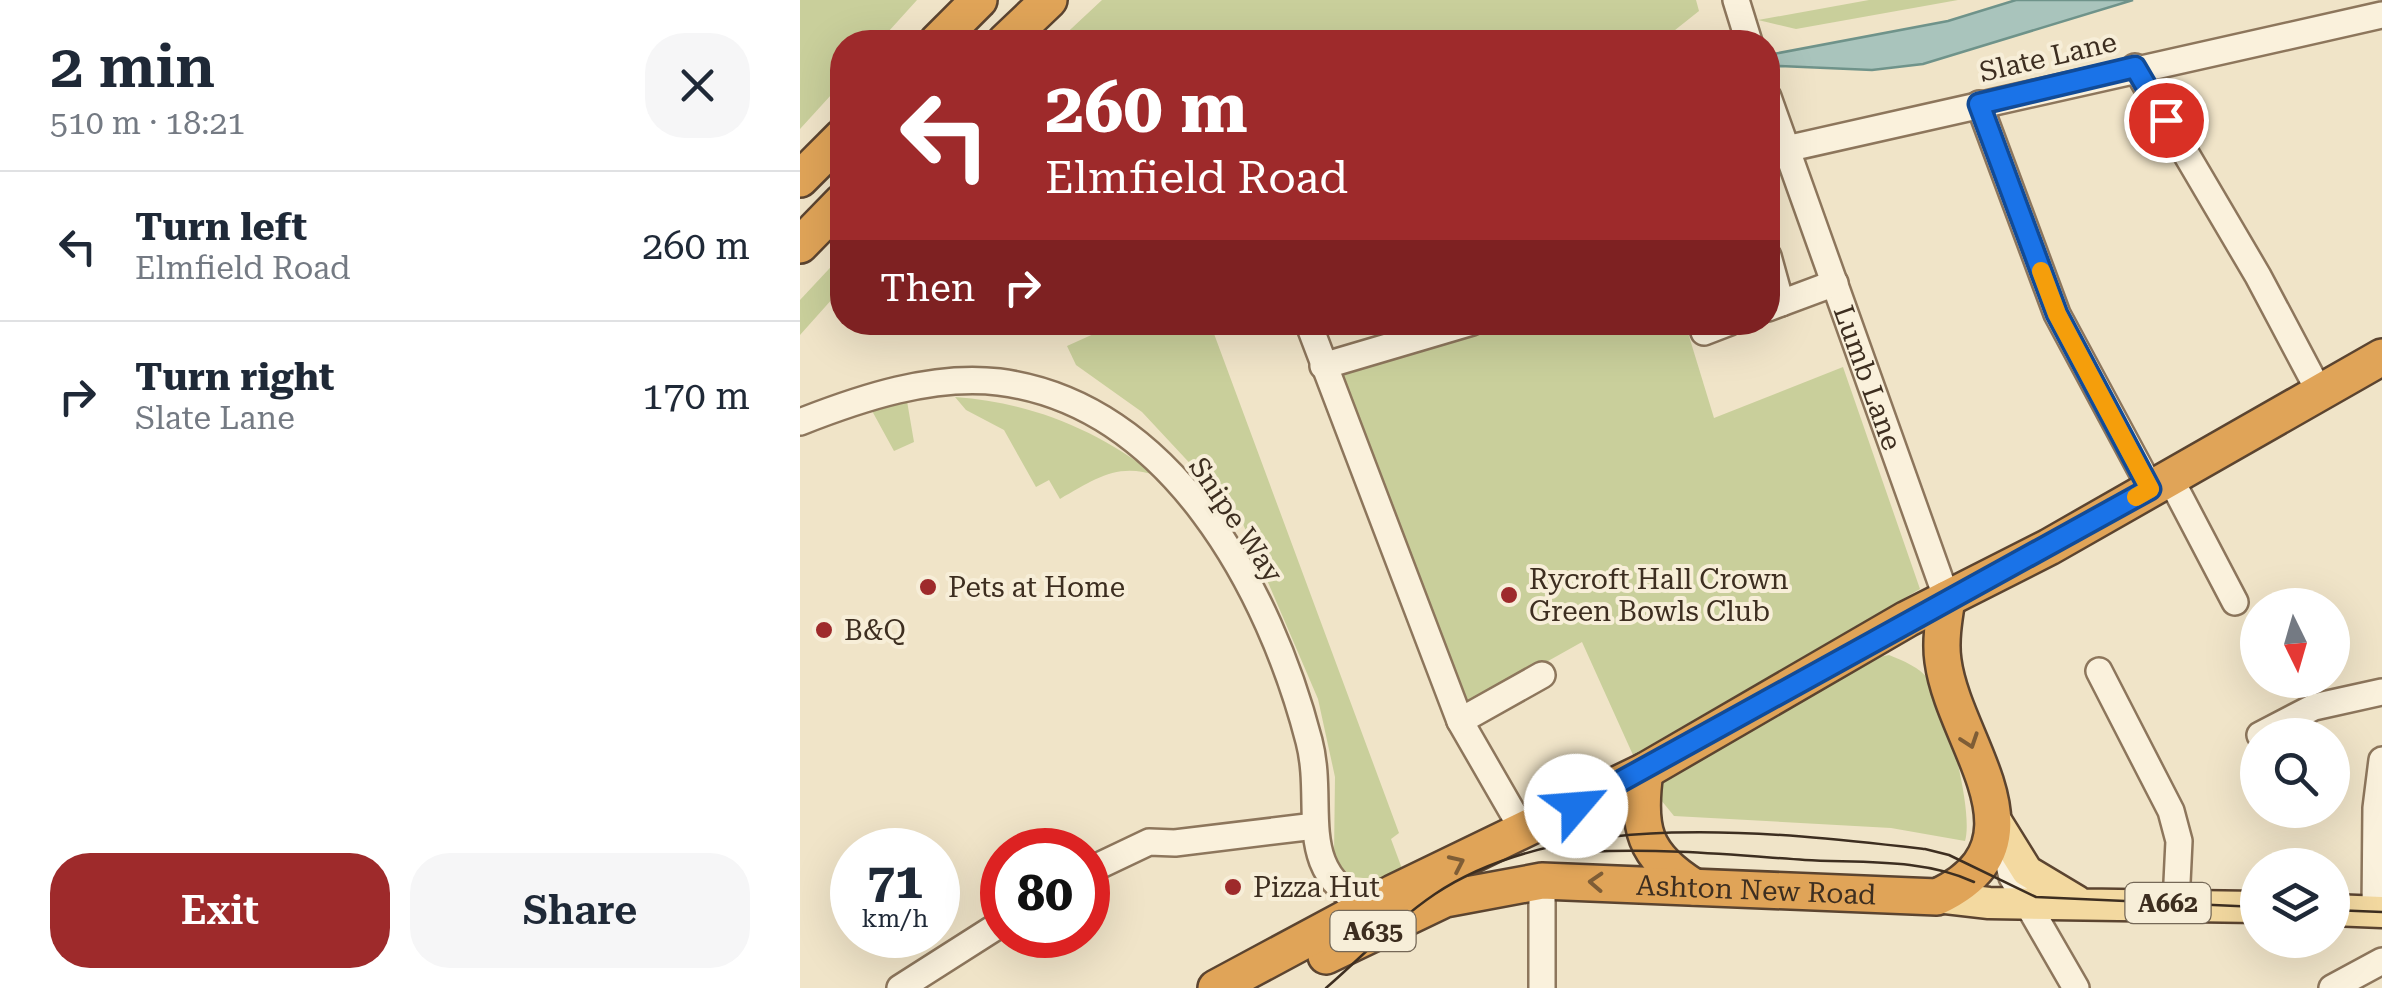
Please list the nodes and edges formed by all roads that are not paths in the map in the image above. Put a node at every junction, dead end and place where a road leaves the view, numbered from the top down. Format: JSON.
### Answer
{"nodes":[{"id":1,"x":979,"y":0,"type":"edge"},
{"id":2,"x":1049,"y":0,"type":"edge"},
{"id":3,"x":1736,"y":0,"type":"edge"},
{"id":4,"x":2378,"y":24,"type":"edge"},
{"id":5,"x":949,"y":30,"type":"edge"},
{"id":6,"x":1018,"y":30,"type":"edge"},
{"id":7,"x":1746,"y":30,"type":"edge"},
{"id":8,"x":2135,"y":67,"type":"junction"},
{"id":9,"x":1979,"y":104,"type":"junction"},
{"id":10,"x":830,"y":148,"type":"edge"},
{"id":11,"x":1780,"y":150,"type":"edge"},
{"id":12,"x":1780,"y":155,"type":"edge"},
{"id":13,"x":805,"y":172,"type":"edge"},
{"id":14,"x":830,"y":214,"type":"edge"},
{"id":15,"x":800,"y":245,"type":"edge"},
{"id":16,"x":1835,"y":283,"type":"junction"},
{"id":17,"x":1780,"y":304,"type":"edge"},
{"id":18,"x":1312,"y":335,"type":"edge"},
{"id":19,"x":1428,"y":335,"type":"edge"},
{"id":20,"x":2382,"y":357,"type":"edge"},
{"id":21,"x":1323,"y":366,"type":"junction"},
{"id":22,"x":2319,"y":391,"type":"junction"},
{"id":23,"x":800,"y":422,"type":"edge"},
{"id":24,"x":2160,"y":483,"type":"junction"},
{"id":25,"x":1948,"y":599,"type":"junction"},
{"id":26,"x":2235,"y":602,"type":"dead end"},
{"id":27,"x":1869,"y":645,"type":"junction"},
{"id":28,"x":1943,"y":662,"type":"junction"},
{"id":29,"x":2099,"y":671,"type":"dead end"},
{"id":30,"x":1542,"y":675,"type":"dead end"},
{"id":31,"x":2382,"y":692,"type":"edge"},
{"id":32,"x":2293,"y":718,"type":"edge"},
{"id":33,"x":1460,"y":721,"type":"junction"},
{"id":34,"x":2382,"y":760,"type":"edge"},
{"id":35,"x":1645,"y":771,"type":"junction"},
{"id":36,"x":1315,"y":826,"type":"junction"},
{"id":37,"x":1999,"y":828,"type":"junction"},
{"id":38,"x":1524,"y":832,"type":"junction"},
{"id":39,"x":1110,"y":858,"type":"edge"},
{"id":40,"x":1542,"y":881,"type":"junction"},
{"id":41,"x":1694,"y":887,"type":"junction"},
{"id":42,"x":1937,"y":896,"type":"junction"},
{"id":43,"x":2025,"y":901,"type":"junction"},
{"id":44,"x":2078,"y":901,"type":"junction"},
{"id":45,"x":2176,"y":904,"type":"junction"},
{"id":46,"x":1370,"y":906,"type":"junction"},
{"id":47,"x":2240,"y":906,"type":"edge"},
{"id":48,"x":2350,"y":911,"type":"edge"},
{"id":49,"x":2379,"y":912,"type":"edge"},
{"id":50,"x":980,"y":937,"type":"edge"},
{"id":51,"x":2382,"y":961,"type":"edge"},
{"id":52,"x":900,"y":988,"type":"edge"},
{"id":53,"x":1216,"y":988,"type":"edge"},
{"id":54,"x":1266,"y":988,"type":"edge"},
{"id":55,"x":1542,"y":988,"type":"edge"},
{"id":56,"x":2076,"y":988,"type":"edge"},
{"id":57,"x":2332,"y":988,"type":"edge"}],
"edges":[{"from":1,"to":5,"type":"highway"},
{"from":2,"to":6,"type":"highway"},
{"from":3,"to":7,"type":"street"},
{"from":4,"to":8,"type":"street","name":"Slate Lane"},
{"from":8,"to":9,"type":"street","name":"Slate Lane"},
{"from":8,"to":22,"type":"street"},
{"from":9,"to":11,"type":"street","name":"Slate Lane"},
{"from":9,"to":24,"type":"street"},
{"from":10,"to":13,"type":"highway"},
{"from":12,"to":16,"type":"street","name":"Lumb Lane"},
{"from":14,"to":15,"type":"highway"},
{"from":16,"to":17,"type":"street"},
{"from":16,"to":25,"type":"street","name":"Lumb Lane"},
{"from":18,"to":21,"type":"street"},
{"from":19,"to":21,"type":"street"},
{"from":20,"to":22,"type":"highway","number":"A635"},
{"from":21,"to":33,"type":"street"},
{"from":22,"to":24,"type":"highway","number":"A635"},
{"from":23,"to":36,"type":"street","name":"Snipe Way"},
{"from":24,"to":25,"type":"highway","number":"A635"},
{"from":24,"to":26,"type":"street"},
{"from":25,"to":27,"type":"highway","number":"A635"},
{"from":25,"to":28,"type":"highway","name":"Lumb Lane"},
{"from":27,"to":28,"type":"highway"},
{"from":27,"to":35,"type":"highway","number":"A635"},
{"from":28,"to":37,"type":"highway","name":"Lumb Lane","one_way":true},
{"from":29,"to":45,"type":"street"},
{"from":30,"to":33,"type":"street"},
{"from":31,"to":32,"type":"street"},
{"from":33,"to":38,"type":"street"},
{"from":34,"to":49,"type":"street"},
{"from":35,"to":38,"type":"highway","number":"A635"},
{"from":35,"to":41,"type":"highway"},
{"from":36,"to":39,"type":"street"},
{"from":36,"to":46,"type":"street","name":"Snipe Way"},
{"from":37,"to":42,"type":"highway"},
{"from":37,"to":43,"type":"street","name":"Lumb Lane"},
{"from":37,"to":44,"type":"main road","name":"Lumb Lane"},
{"from":38,"to":40,"type":"highway"},
{"from":46,"to":38,"type":"highway","number":"A635","one_way":true},
{"from":41,"to":40,"type":"highway","name":"Ashton New Road","number":"A635","one_way":true},
{"from":40,"to":54,"type":"highway","name":"Ashton New Road","number":"A635"},
{"from":40,"to":55,"type":"street"},
{"from":41,"to":42,"type":"highway","name":"Ashton New Road","number":"A635"},
{"from":42,"to":43,"type":"main road","name":"Ashton New Road","number":"A635"},
{"from":43,"to":44,"type":"main road","number":"A662"},
{"from":43,"to":56,"type":"street","name":"Lumb Lane"},
{"from":44,"to":45,"type":"main road","number":"A662"},
{"from":45,"to":47,"type":"main road","number":"A662"},
{"from":46,"to":53,"type":"highway","number":"A635"},
{"from":48,"to":49,"type":"main road"},
{"from":50,"to":52,"type":"street"},
{"from":51,"to":57,"type":"street"}]}
